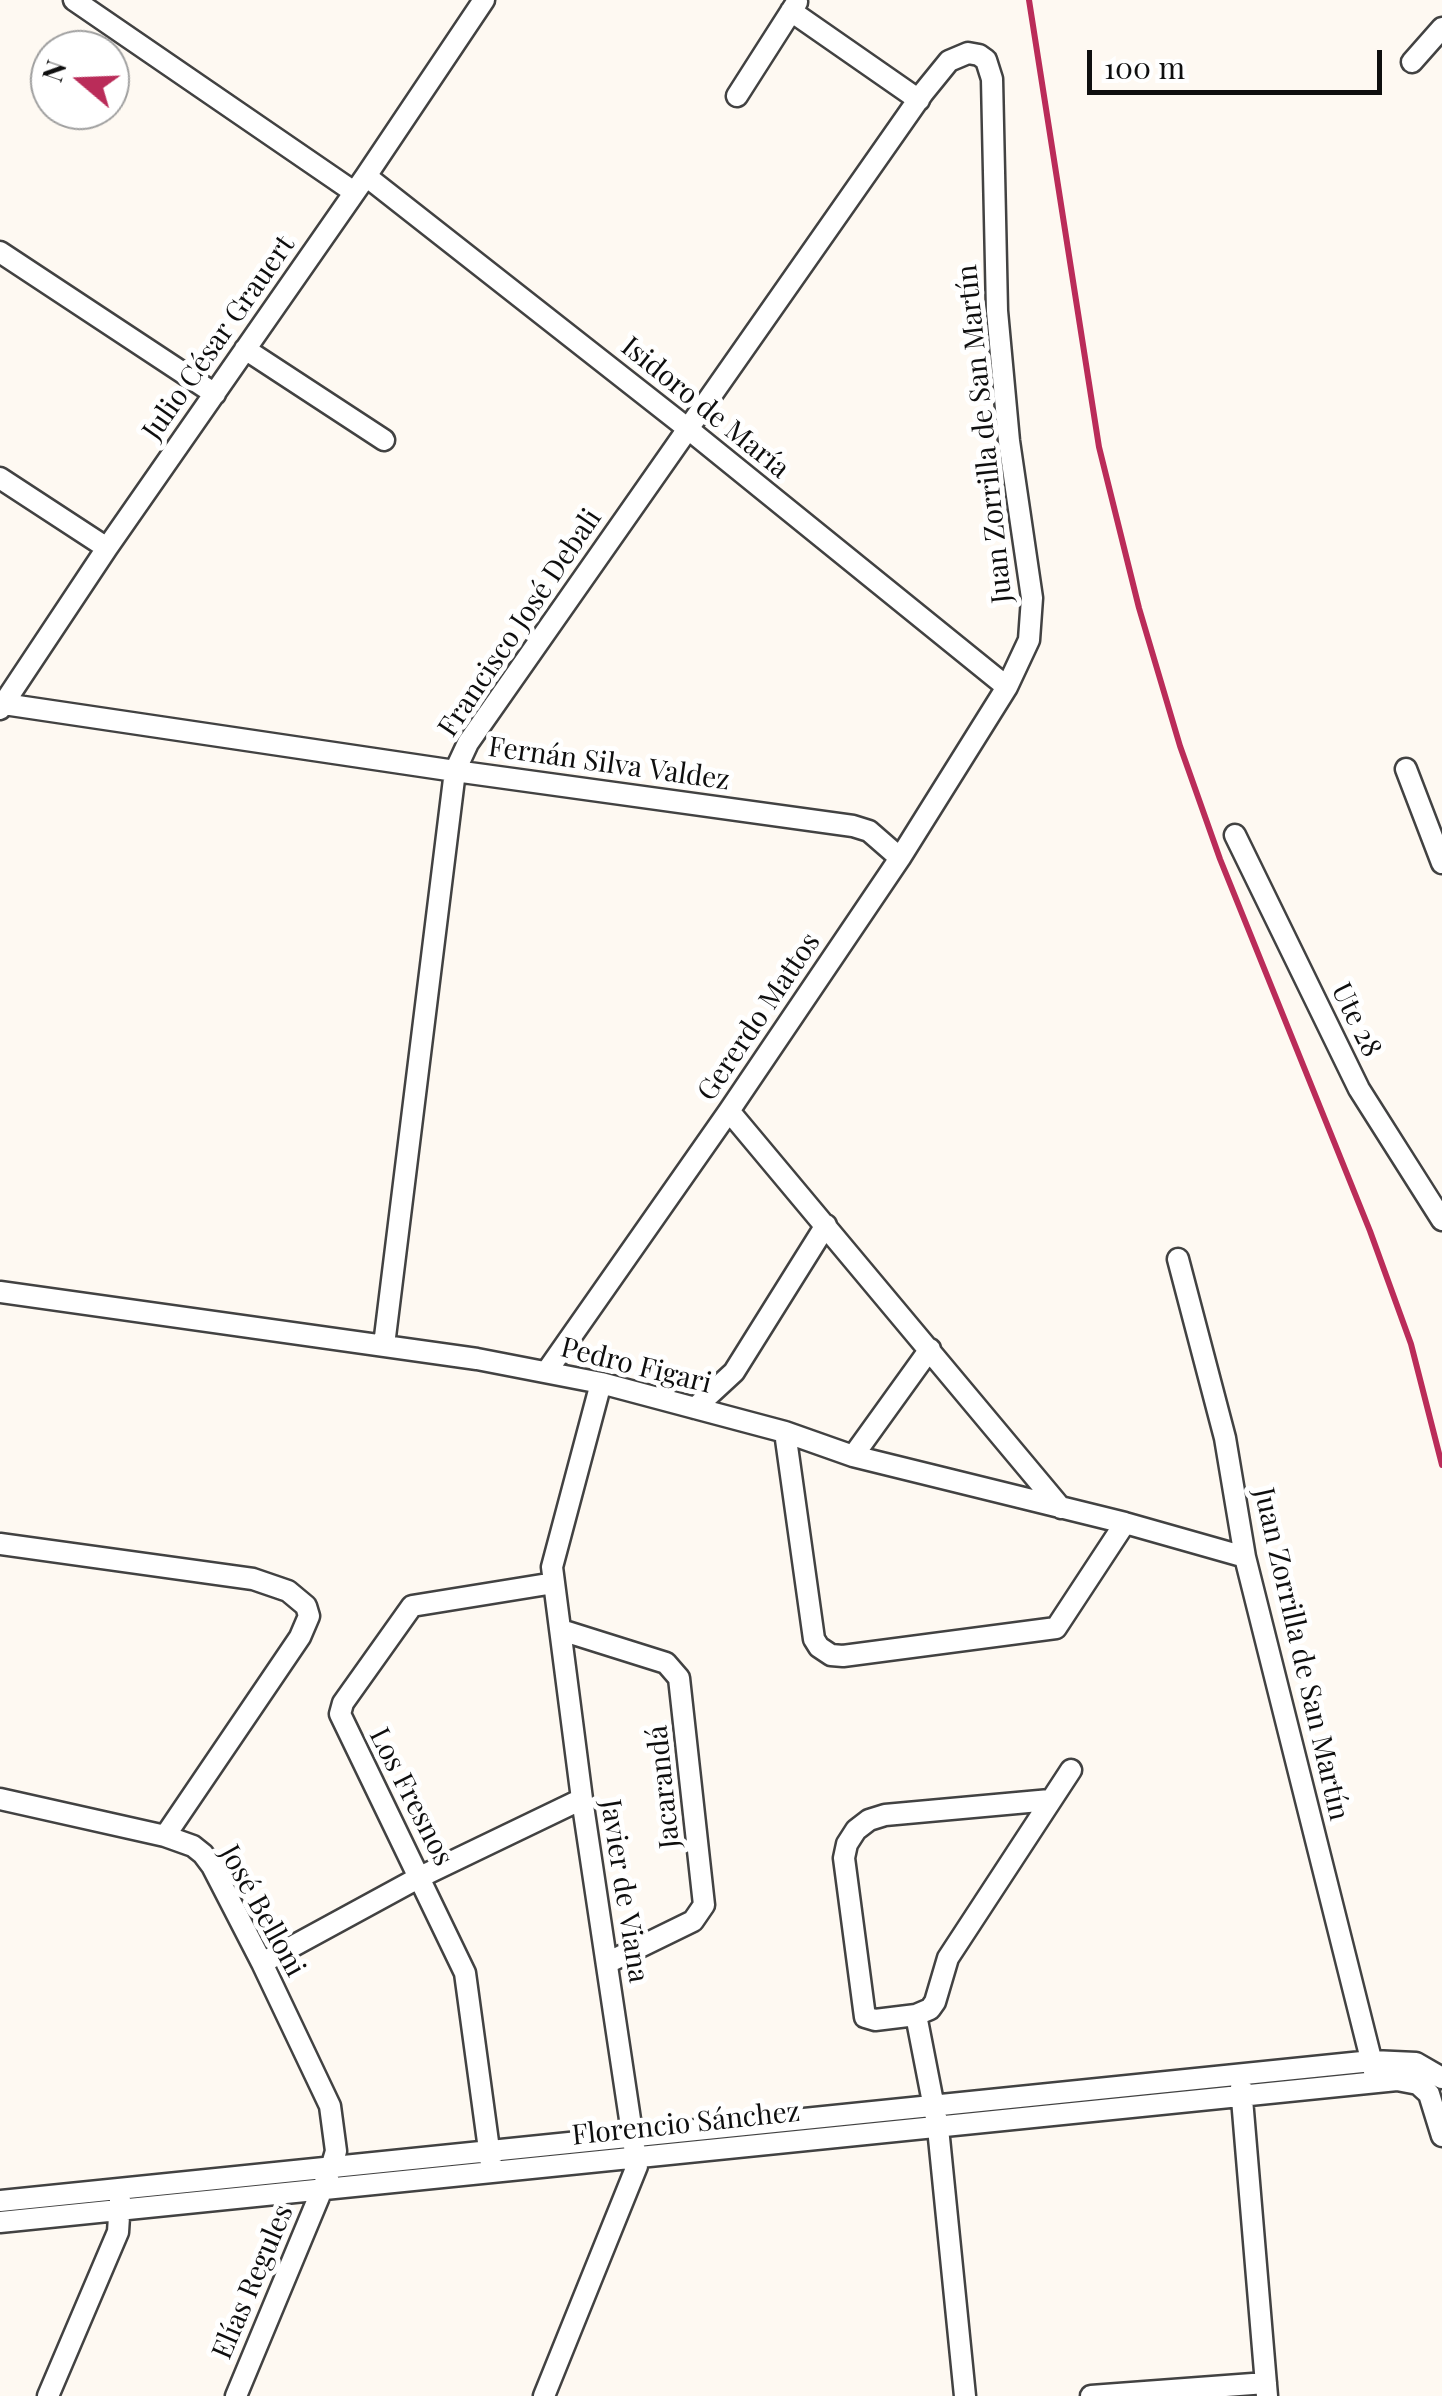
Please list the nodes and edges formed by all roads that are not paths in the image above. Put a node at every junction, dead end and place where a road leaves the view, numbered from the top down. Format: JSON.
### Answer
{"nodes":[{"id":1,"x":74,"y":0,"type":"edge"},
{"id":2,"x":484,"y":0,"type":"edge"},
{"id":3,"x":794,"y":6,"type":"edge"},
{"id":4,"x":1442,"y":28,"type":"edge"},
{"id":5,"x":980,"y":55,"type":"joint"},
{"id":6,"x":1412,"y":62,"type":"dead end"},
{"id":7,"x":737,"y":96,"type":"dead end"},
{"id":8,"x":919,"y":100,"type":"junction"},
{"id":9,"x":360,"y":184,"type":"junction"},
{"id":10,"x":0,"y":252,"type":"edge"},
{"id":11,"x":246,"y":348,"type":"junction"},
{"id":12,"x":215,"y":394,"type":"junction"},
{"id":13,"x":687,"y":428,"type":"junction"},
{"id":14,"x":384,"y":440,"type":"dead end"},
{"id":15,"x":0,"y":478,"type":"edge"},
{"id":16,"x":107,"y":548,"type":"junction"},
{"id":17,"x":1007,"y":687,"type":"junction"},
{"id":18,"x":2,"y":706,"type":"edge"},
{"id":19,"x":1406,"y":769,"type":"dead end"},
{"id":20,"x":454,"y":771,"type":"junction"},
{"id":21,"x":1235,"y":836,"type":"dead end"},
{"id":22,"x":900,"y":858,"type":"junction"},
{"id":23,"x":1442,"y":863,"type":"edge"},
{"id":24,"x":729,"y":1111,"type":"junction"},
{"id":25,"x":1442,"y":1220,"type":"edge"},
{"id":26,"x":826,"y":1225,"type":"junction"},
{"id":27,"x":1178,"y":1259,"type":"dead end"},
{"id":28,"x":0,"y":1292,"type":"edge"},
{"id":29,"x":384,"y":1346,"type":"junction"},
{"id":30,"x":930,"y":1348,"type":"junction"},
{"id":31,"x":547,"y":1372,"type":"junction"},
{"id":32,"x":601,"y":1383,"type":"junction"},
{"id":33,"x":695,"y":1408,"type":"junction"},
{"id":34,"x":785,"y":1432,"type":"junction"},
{"id":35,"x":854,"y":1456,"type":"junction"},
{"id":36,"x":1060,"y":1508,"type":"junction"},
{"id":37,"x":1124,"y":1523,"type":"junction"},
{"id":38,"x":0,"y":1544,"type":"edge"},
{"id":39,"x":1245,"y":1558,"type":"junction"},
{"id":40,"x":554,"y":1583,"type":"junction"},
{"id":41,"x":561,"y":1630,"type":"junction"},
{"id":42,"x":1071,"y":1770,"type":"dead end"},
{"id":43,"x":582,"y":1798,"type":"junction"},
{"id":44,"x":0,"y":1799,"type":"edge"},
{"id":45,"x":1050,"y":1800,"type":"junction"},
{"id":46,"x":164,"y":1836,"type":"junction"},
{"id":47,"x":420,"y":1877,"type":"junction"},
{"id":48,"x":262,"y":1963,"type":"junction"},
{"id":49,"x":608,"y":1963,"type":"junction"},
{"id":50,"x":916,"y":2015,"type":"junction"},
{"id":51,"x":1374,"y":2072,"type":"junction"},
{"id":52,"x":1240,"y":2075,"type":"junction"},
{"id":53,"x":1442,"y":2078,"type":"edge"},
{"id":54,"x":1242,"y":2098,"type":"junction"},
{"id":55,"x":935,"y":2106,"type":"junction"},
{"id":56,"x":938,"y":2128,"type":"junction"},
{"id":57,"x":1442,"y":2136,"type":"edge"},
{"id":58,"x":634,"y":2146,"type":"junction"},
{"id":59,"x":491,"y":2161,"type":"junction"},
{"id":60,"x":331,"y":2168,"type":"junction"},
{"id":61,"x":322,"y":2190,"type":"junction"},
{"id":62,"x":120,"y":2200,"type":"junction"},
{"id":63,"x":0,"y":2201,"type":"edge"},
{"id":64,"x":0,"y":2222,"type":"edge"},
{"id":65,"x":1266,"y":2390,"type":"edge"},
{"id":66,"x":48,"y":2396,"type":"edge"},
{"id":67,"x":236,"y":2396,"type":"edge"},
{"id":68,"x":544,"y":2396,"type":"edge"},
{"id":69,"x":965,"y":2396,"type":"edge"},
{"id":70,"x":1091,"y":2396,"type":"edge"}],
"edges":[{"from":1,"to":9,"type":"street","name":"Isidoro de María"},
{"from":2,"to":9,"type":"street","name":"Julio César Grauert"},
{"from":3,"to":7,"type":"street"},
{"from":3,"to":8,"type":"street"},
{"from":4,"to":6,"type":"street"},
{"from":5,"to":8,"type":"street","name":"Francisco José Debali"},
{"from":5,"to":17,"type":"street","name":"Juan Zorrilla de San Martín"},
{"from":8,"to":13,"type":"street","name":"Francisco José Debali"},
{"from":9,"to":11,"type":"street","name":"Julio César Grauert"},
{"from":9,"to":13,"type":"street","name":"Isidoro de María"},
{"from":10,"to":12,"type":"street"},
{"from":11,"to":12,"type":"street","name":"Julio César Grauert"},
{"from":11,"to":14,"type":"street"},
{"from":12,"to":16,"type":"street","name":"Julio César Grauert"},
{"from":13,"to":17,"type":"street","name":"Isidoro de María"},
{"from":13,"to":20,"type":"street","name":"Francisco José Debali"},
{"from":15,"to":16,"type":"street"},
{"from":16,"to":18,"type":"street","name":"Julio César Grauert"},
{"from":17,"to":22,"type":"street","name":"Gererdo Mattos"},
{"from":18,"to":20,"type":"street","name":"Fernán Silva Valdez"},
{"from":19,"to":23,"type":"street"},
{"from":20,"to":22,"type":"street","name":"Fernán Silva Valdez"},
{"from":20,"to":29,"type":"street","name":"Francisco José Debali"},
{"from":21,"to":25,"type":"street","name":"Ute 28"},
{"from":22,"to":24,"type":"street","name":"Gererdo Mattos"},
{"from":24,"to":26,"type":"street"},
{"from":24,"to":31,"type":"street","name":"Gererdo Mattos"},
{"from":26,"to":30,"type":"street"},
{"from":26,"to":33,"type":"street"},
{"from":27,"to":39,"type":"street","name":"Juan Zorrilla de San Martín"},
{"from":28,"to":29,"type":"street","name":"Pedro Figari"},
{"from":29,"to":31,"type":"street","name":"Pedro Figari"},
{"from":30,"to":35,"type":"street"},
{"from":30,"to":36,"type":"street"},
{"from":31,"to":32,"type":"street","name":"Pedro Figari"},
{"from":32,"to":33,"type":"street","name":"Pedro Figari"},
{"from":32,"to":40,"type":"street","name":"Javier de Viana"},
{"from":33,"to":34,"type":"street","name":"Pedro Figari"},
{"from":34,"to":35,"type":"street","name":"Pedro Figari"},
{"from":34,"to":37,"type":"street"},
{"from":35,"to":36,"type":"street","name":"Pedro Figari"},
{"from":36,"to":37,"type":"street","name":"Pedro Figari"},
{"from":37,"to":39,"type":"street","name":"Pedro Figari"},
{"from":38,"to":46,"type":"street"},
{"from":39,"to":51,"type":"street","name":"Juan Zorrilla de San Martín"},
{"from":40,"to":41,"type":"street","name":"Javier de Viana"},
{"from":40,"to":47,"type":"street","name":"Los Fresnos"},
{"from":41,"to":43,"type":"street","name":"Javier de Viana"},
{"from":41,"to":49,"type":"street","name":"Jacarandá"},
{"from":42,"to":45,"type":"street"},
{"from":43,"to":47,"type":"street"},
{"from":43,"to":49,"type":"street","name":"Javier de Viana"},
{"from":44,"to":46,"type":"street","name":"José Belloni"},
{"from":45,"to":50,"type":"street"},
{"from":45,"to":50,"type":"street"},
{"from":46,"to":48,"type":"street","name":"José Belloni"},
{"from":47,"to":48,"type":"street"},
{"from":47,"to":59,"type":"street","name":"Los Fresnos"},
{"from":48,"to":60,"type":"street","name":"José Belloni"},
{"from":49,"to":58,"type":"street","name":"Javier de Viana"},
{"from":50,"to":55,"type":"street"},
{"from":51,"to":52,"type":"street","name":"Florencio Sánchez"},
{"from":51,"to":53,"type":"street"},
{"from":51,"to":54,"type":"street","name":"Florencio Sánchez"},
{"from":51,"to":57,"type":"street"},
{"from":52,"to":54,"type":"street"},
{"from":52,"to":55,"type":"street","name":"Florencio Sánchez"},
{"from":54,"to":56,"type":"street","name":"Florencio Sánchez"},
{"from":54,"to":65,"type":"street"},
{"from":55,"to":56,"type":"street"},
{"from":55,"to":58,"type":"street","name":"Florencio Sánchez"},
{"from":56,"to":58,"type":"street","name":"Florencio Sánchez"},
{"from":56,"to":69,"type":"street"},
{"from":58,"to":59,"type":"street","name":"Florencio Sánchez"},
{"from":58,"to":68,"type":"street","name":"Javier de Viana"},
{"from":59,"to":60,"type":"street","name":"Florencio Sánchez"},
{"from":59,"to":61,"type":"street","name":"Florencio Sánchez"},
{"from":60,"to":61,"type":"street","name":"José Belloni"},
{"from":60,"to":62,"type":"street","name":"Florencio Sánchez"},
{"from":61,"to":62,"type":"street","name":"Florencio Sánchez"},
{"from":61,"to":67,"type":"street","name":"Elías Regules"},
{"from":62,"to":63,"type":"street","name":"Florencio Sánchez"},
{"from":62,"to":64,"type":"street","name":"Florencio Sánchez"},
{"from":62,"to":66,"type":"street"},
{"from":65,"to":70,"type":"street"}]}
